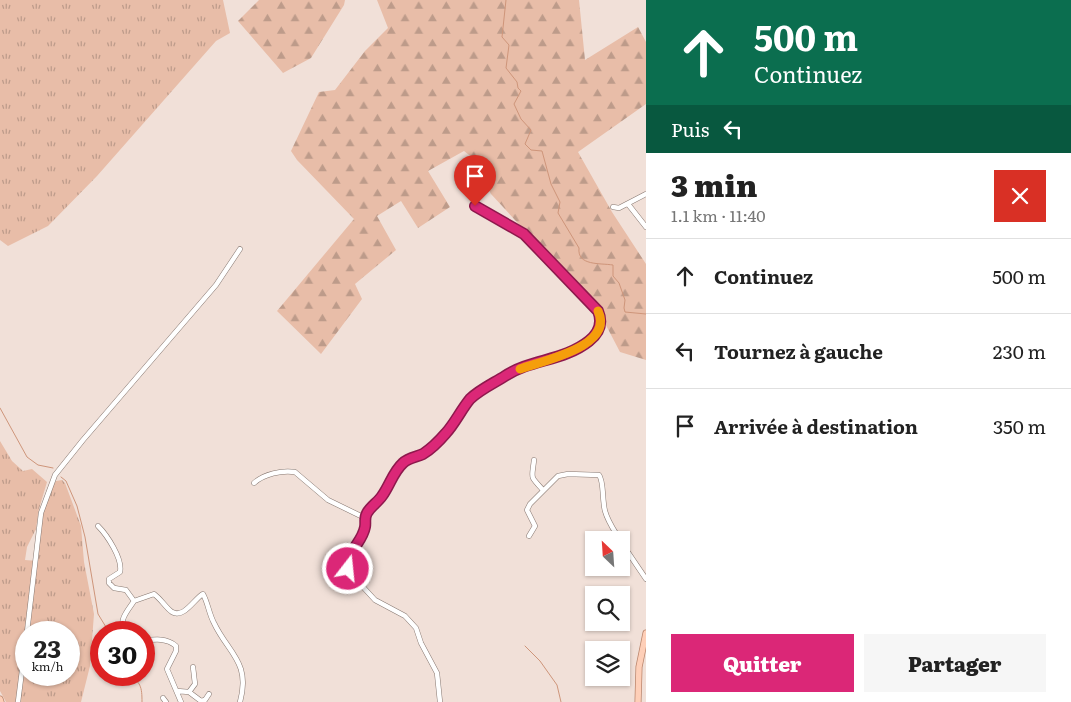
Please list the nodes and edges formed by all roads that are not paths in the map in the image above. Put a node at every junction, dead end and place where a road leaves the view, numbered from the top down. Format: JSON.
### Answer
{"nodes":[{"id":1,"x":646,"y":194,"type":"edge"},
{"id":2,"x":628,"y":204,"type":"junction"},
{"id":3,"x":475,"y":206,"type":"dead end"},
{"id":4,"x":614,"y":207,"type":"dead end"},
{"id":5,"x":646,"y":227,"type":"edge"},
{"id":6,"x":240,"y":249,"type":"dead end"},
{"id":7,"x":534,"y":460,"type":"dead end"},
{"id":8,"x":254,"y":482,"type":"dead end"},
{"id":9,"x":543,"y":490,"type":"junction"},
{"id":10,"x":365,"y":518,"type":"junction"},
{"id":11,"x":98,"y":526,"type":"dead end"},
{"id":12,"x":614,"y":531,"type":"edge"},
{"id":13,"x":530,"y":536,"type":"dead end"},
{"id":14,"x":630,"y":555,"type":"edge"},
{"id":15,"x":646,"y":579,"type":"edge"},
{"id":16,"x":134,"y":601,"type":"junction"},
{"id":17,"x":28,"y":621,"type":"edge"},
{"id":18,"x":122,"y":621,"type":"edge"},
{"id":19,"x":646,"y":632,"type":"edge"},
{"id":20,"x":155,"y":639,"type":"edge"},
{"id":21,"x":193,"y":667,"type":"dead end"},
{"id":22,"x":20,"y":686,"type":"edge"},
{"id":23,"x":177,"y":691,"type":"junction"},
{"id":24,"x":189,"y":692,"type":"junction"},
{"id":25,"x":209,"y":694,"type":"dead end"},
{"id":26,"x":18,"y":702,"type":"edge"},
{"id":27,"x":181,"y":702,"type":"edge"},
{"id":28,"x":240,"y":702,"type":"edge"},
{"id":29,"x":440,"y":702,"type":"edge"},
{"id":30,"x":638,"y":702,"type":"edge"}],
"edges":[{"from":1,"to":2,"type":"street"},
{"from":2,"to":4,"type":"street"},
{"from":2,"to":5,"type":"street"},
{"from":3,"to":10,"type":"street"},
{"from":6,"to":17,"type":"street"},
{"from":7,"to":9,"type":"street"},
{"from":8,"to":10,"type":"street"},
{"from":9,"to":12,"type":"street"},
{"from":9,"to":13,"type":"street"},
{"from":10,"to":29,"type":"street"},
{"from":11,"to":16,"type":"street"},
{"from":14,"to":15,"type":"street"},
{"from":16,"to":18,"type":"street"},
{"from":16,"to":28,"type":"street"},
{"from":19,"to":30,"type":"main road"},
{"from":20,"to":23,"type":"street"},
{"from":21,"to":24,"type":"street"},
{"from":22,"to":26,"type":"street"},
{"from":23,"to":24,"type":"street"},
{"from":23,"to":27,"type":"street"},
{"from":24,"to":25,"type":"street"}]}
